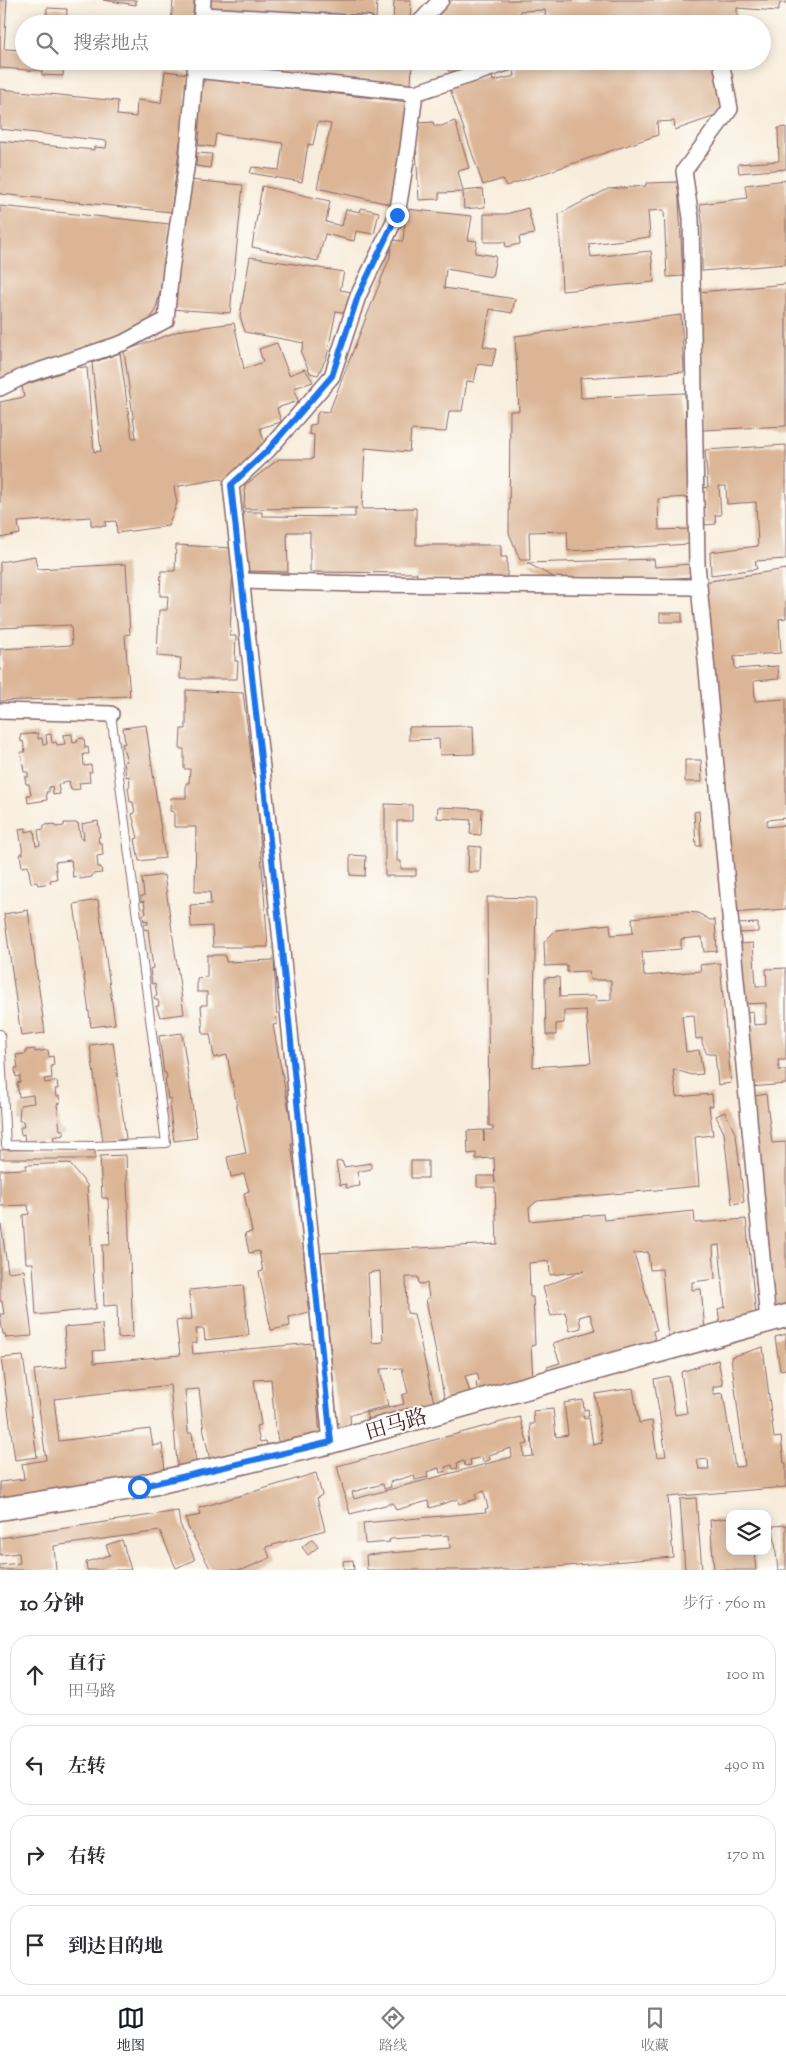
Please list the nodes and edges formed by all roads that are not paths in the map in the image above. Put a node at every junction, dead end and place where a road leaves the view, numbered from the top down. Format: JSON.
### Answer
{"nodes":[{"id":1,"x":441,"y":0,"type":"edge"},
{"id":2,"x":202,"y":13,"type":"edge"},
{"id":3,"x":232,"y":15,"type":"edge"},
{"id":4,"x":427,"y":15,"type":"edge"},
{"id":5,"x":196,"y":70,"type":"edge"},
{"id":6,"x":228,"y":70,"type":"edge"},
{"id":7,"x":485,"y":70,"type":"edge"},
{"id":8,"x":723,"y":70,"type":"edge"},
{"id":9,"x":415,"y":93,"type":"junction"},
{"id":10,"x":0,"y":388,"type":"edge"},
{"id":11,"x":242,"y":581,"type":"junction"},
{"id":12,"x":699,"y":587,"type":"junction"},
{"id":13,"x":0,"y":711,"type":"edge"},
{"id":14,"x":111,"y":714,"type":"joint"},
{"id":15,"x":0,"y":1034,"type":"edge"},
{"id":16,"x":777,"y":1318,"type":"edge"},
{"id":17,"x":331,"y":1442,"type":"junction"},
{"id":18,"x":0,"y":1509,"type":"edge"}],
"edges":[{"from":1,"to":4,"type":"street"},
{"from":2,"to":3,"type":"street"},
{"from":5,"to":10,"type":"street"},
{"from":6,"to":9,"type":"street"},
{"from":7,"to":9,"type":"street"},
{"from":8,"to":12,"type":"street"},
{"from":9,"to":11,"type":"street"},
{"from":11,"to":12,"type":"street"},
{"from":11,"to":17,"type":"street"},
{"from":12,"to":16,"type":"street"},
{"from":13,"to":14,"type":"street"},
{"from":14,"to":15,"type":"lane"},
{"from":16,"to":17,"type":"street","name":"田马路"},
{"from":17,"to":18,"type":"street","name":"田马路"}]}
